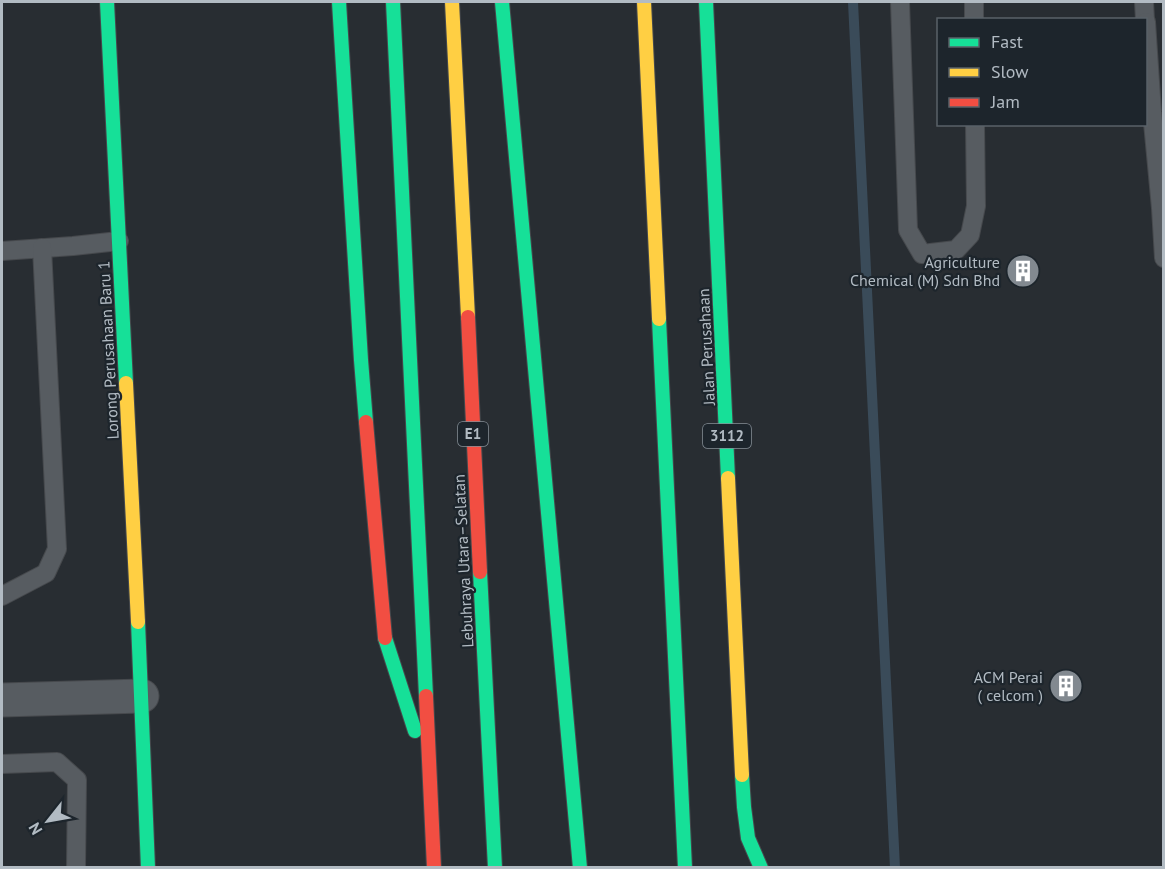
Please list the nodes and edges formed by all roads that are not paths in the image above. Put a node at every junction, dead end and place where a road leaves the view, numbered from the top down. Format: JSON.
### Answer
{"nodes":[{"id":1,"x":107,"y":2,"type":"edge"},
{"id":2,"x":339,"y":2,"type":"edge"},
{"id":3,"x":393,"y":2,"type":"edge"},
{"id":4,"x":452,"y":2,"type":"edge"},
{"id":5,"x":502,"y":2,"type":"edge"},
{"id":6,"x":644,"y":2,"type":"edge"},
{"id":7,"x":706,"y":2,"type":"edge"},
{"id":8,"x":900,"y":2,"type":"edge"},
{"id":9,"x":974,"y":2,"type":"edge"},
{"id":10,"x":1144,"y":2,"type":"edge"},
{"id":11,"x":974,"y":18,"type":"edge"},
{"id":12,"x":1145,"y":18,"type":"edge"},
{"id":13,"x":1147,"y":47,"type":"edge"},
{"id":14,"x":975,"y":126,"type":"edge"},
{"id":15,"x":119,"y":242,"type":"junction"},
{"id":16,"x":42,"y":248,"type":"junction"},
{"id":17,"x":2,"y":250,"type":"edge"},
{"id":18,"x":1164,"y":258,"type":"edge"},
{"id":19,"x":2,"y":596,"type":"edge"},
{"id":20,"x":142,"y":696,"type":"junction"},
{"id":21,"x":2,"y":700,"type":"edge"},
{"id":22,"x":2,"y":764,"type":"edge"},
{"id":23,"x":429,"y":775,"type":"junction"},
{"id":24,"x":76,"y":867,"type":"edge"},
{"id":25,"x":148,"y":867,"type":"edge"},
{"id":26,"x":434,"y":867,"type":"edge"},
{"id":27,"x":495,"y":867,"type":"edge"},
{"id":28,"x":580,"y":867,"type":"edge"},
{"id":29,"x":685,"y":867,"type":"edge"},
{"id":30,"x":761,"y":867,"type":"edge"}],
"edges":[{"from":1,"to":15,"type":"main road","name":"Lorong Perusahaan Baru 1"},
{"from":2,"to":23,"type":"main road"},
{"from":3,"to":23,"type":"main road"},
{"from":4,"to":27,"type":"main road","name":"Lebuhraya Utara–Selatan","number":"E1"},
{"from":5,"to":28,"type":"main road"},
{"from":6,"to":29,"type":"main road"},
{"from":7,"to":30,"type":"main road","name":"Jalan Perusahaan","number":"3112"},
{"from":8,"to":14,"type":"lane"},
{"from":9,"to":11,"type":"lane"},
{"from":10,"to":12,"type":"lane"},
{"from":13,"to":18,"type":"lane"},
{"from":15,"to":16,"type":"lane"},
{"from":15,"to":20,"type":"main road","name":"Lorong Perusahaan Baru 1"},
{"from":16,"to":17,"type":"lane"},
{"from":16,"to":19,"type":"lane"},
{"from":20,"to":21,"type":"street"},
{"from":20,"to":25,"type":"main road","name":"Lorong Perusahaan Baru 1"},
{"from":22,"to":24,"type":"lane"},
{"from":23,"to":26,"type":"main road"}]}
